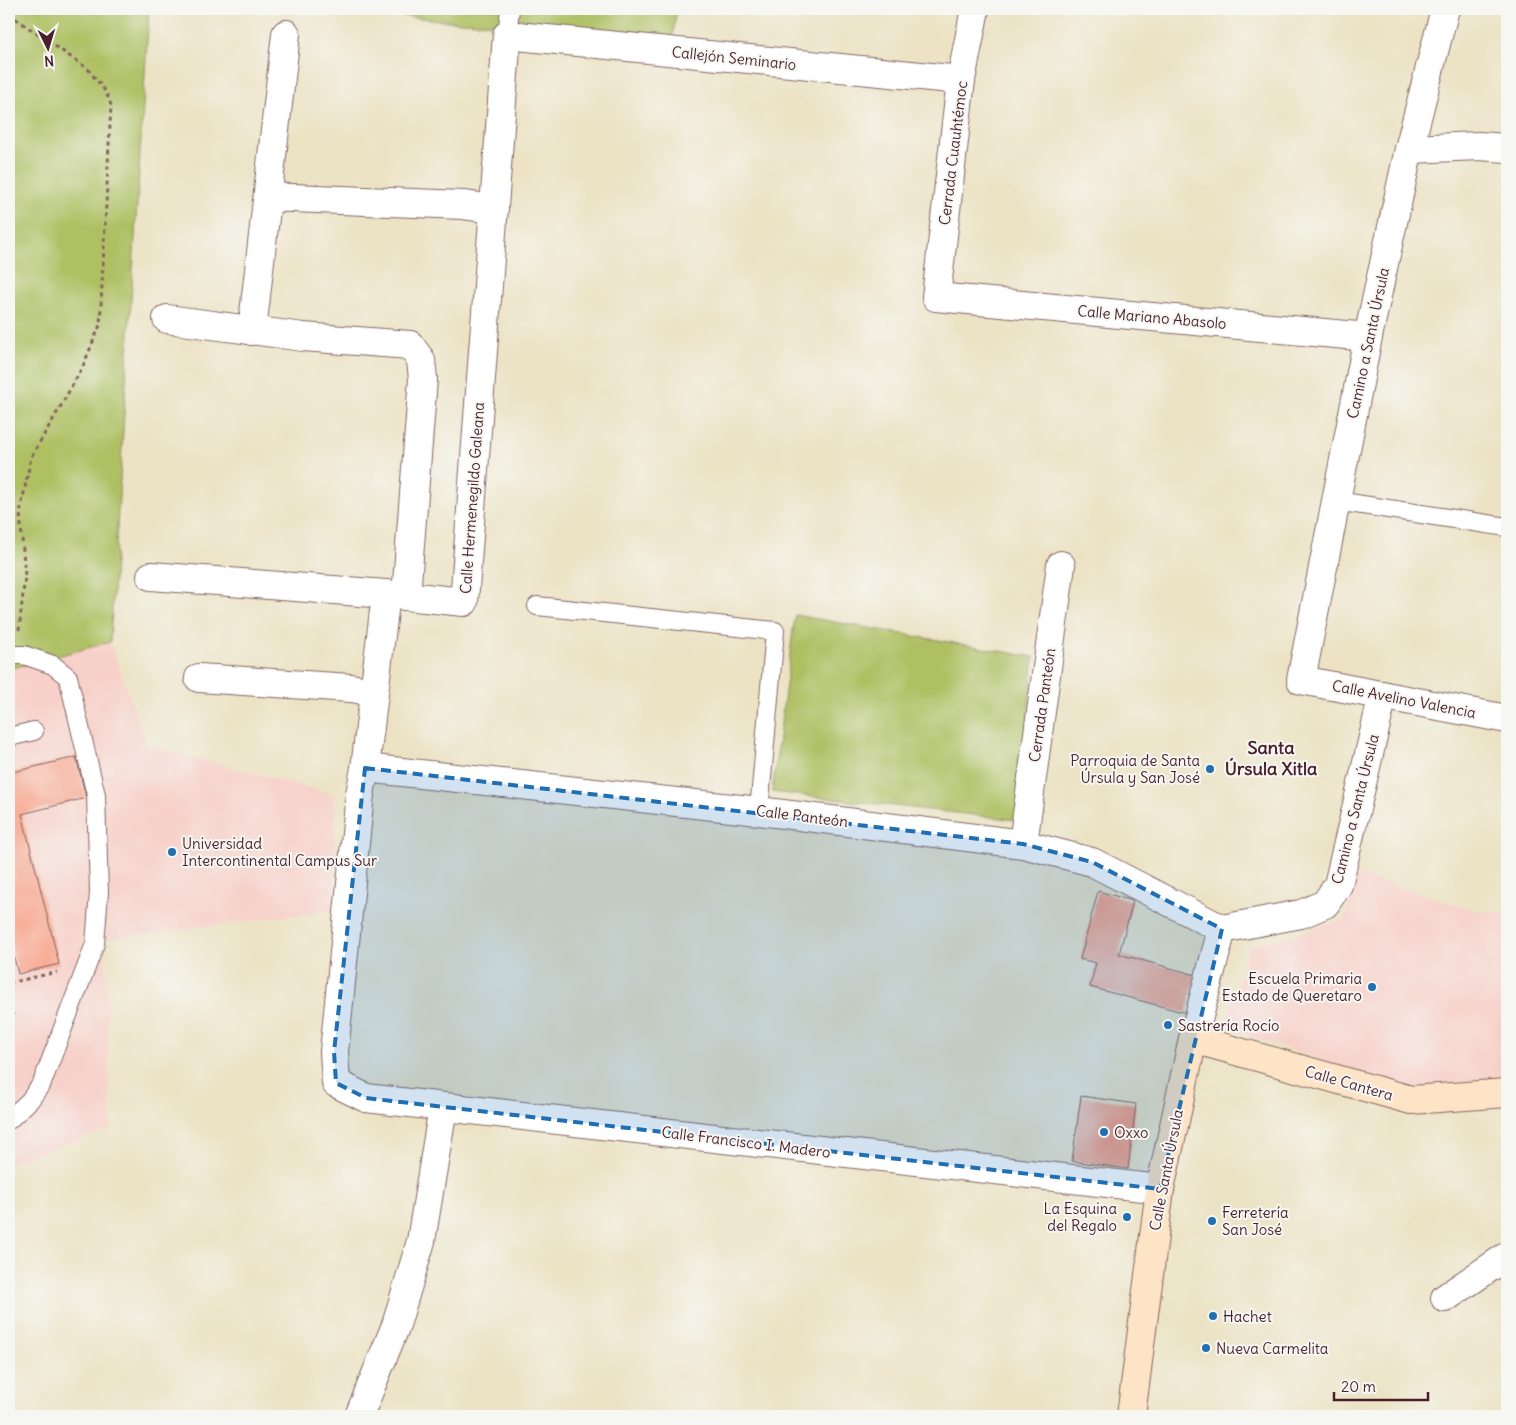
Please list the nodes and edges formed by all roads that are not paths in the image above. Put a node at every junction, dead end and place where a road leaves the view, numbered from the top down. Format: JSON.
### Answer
{"nodes":[{"id":1,"x":975,"y":9,"type":"edge"},
{"id":2,"x":1445,"y":9,"type":"edge"},
{"id":3,"x":508,"y":22,"type":"edge"},
{"id":4,"x":286,"y":34,"type":"dead end"},
{"id":5,"x":961,"y":80,"type":"junction"},
{"id":6,"x":1507,"y":148,"type":"edge"},
{"id":7,"x":1409,"y":149,"type":"junction"},
{"id":8,"x":268,"y":197,"type":"junction"},
{"id":9,"x":494,"y":210,"type":"junction"},
{"id":10,"x":936,"y":297,"type":"joint"},
{"id":11,"x":167,"y":319,"type":"dead end"},
{"id":12,"x":252,"y":331,"type":"junction"},
{"id":13,"x":1368,"y":336,"type":"junction"},
{"id":14,"x":1336,"y":501,"type":"junction"},
{"id":15,"x":1507,"y":527,"type":"edge"},
{"id":16,"x":1062,"y":565,"type":"dead end"},
{"id":17,"x":151,"y":576,"type":"dead end"},
{"id":18,"x":396,"y":595,"type":"junction"},
{"id":19,"x":537,"y":606,"type":"dead end"},
{"id":20,"x":9,"y":655,"type":"edge"},
{"id":21,"x":199,"y":678,"type":"dead end"},
{"id":22,"x":1301,"y":680,"type":"joint"},
{"id":23,"x":374,"y":692,"type":"junction"},
{"id":24,"x":1383,"y":695,"type":"junction"},
{"id":25,"x":1507,"y":719,"type":"edge"},
{"id":26,"x":34,"y":731,"type":"dead end"},
{"id":27,"x":9,"y":737,"type":"edge"},
{"id":28,"x":365,"y":768,"type":"junction"},
{"id":29,"x":759,"y":811,"type":"junction"},
{"id":30,"x":1024,"y":844,"type":"junction"},
{"id":31,"x":1222,"y":928,"type":"junction"},
{"id":32,"x":1193,"y":1039,"type":"junction"},
{"id":33,"x":1507,"y":1093,"type":"edge"},
{"id":34,"x":443,"y":1107,"type":"junction"},
{"id":35,"x":9,"y":1120,"type":"edge"},
{"id":36,"x":1160,"y":1189,"type":"junction"},
{"id":37,"x":1507,"y":1256,"type":"edge"},
{"id":38,"x":1445,"y":1298,"type":"dead end"},
{"id":39,"x":359,"y":1416,"type":"edge"},
{"id":40,"x":1131,"y":1416,"type":"edge"}],
"edges":[{"from":1,"to":5,"type":"street","name":"Cerrada Cuauhtémoc"},
{"from":2,"to":7,"type":"street","name":"Camino a Santa Úrsula"},
{"from":3,"to":5,"type":"street","name":"Callejón Seminario"},
{"from":3,"to":9,"type":"street","name":"Calle Hermenegildo Galeana"},
{"from":4,"to":8,"type":"street"},
{"from":5,"to":10,"type":"street","name":"Cerrada Cuauhtémoc"},
{"from":6,"to":7,"type":"street"},
{"from":7,"to":13,"type":"street","name":"Camino a Santa Úrsula"},
{"from":8,"to":9,"type":"street"},
{"from":8,"to":12,"type":"street"},
{"from":9,"to":18,"type":"street","name":"Calle Hermenegildo Galeana"},
{"from":10,"to":13,"type":"street","name":"Calle Mariano Abasolo"},
{"from":11,"to":12,"type":"street"},
{"from":12,"to":18,"type":"street"},
{"from":13,"to":14,"type":"street","name":"Camino a Santa Úrsula"},
{"from":14,"to":15,"type":"lane"},
{"from":14,"to":22,"type":"street","name":"Camino a Santa Úrsula"},
{"from":16,"to":30,"type":"street","name":"Cerrada Panteón"},
{"from":17,"to":18,"type":"street"},
{"from":18,"to":23,"type":"street"},
{"from":19,"to":29,"type":"lane"},
{"from":20,"to":35,"type":"lane"},
{"from":21,"to":23,"type":"street"},
{"from":22,"to":24,"type":"street","name":"Calle Avelino Valencia"},
{"from":23,"to":28,"type":"street"},
{"from":24,"to":25,"type":"street","name":"Calle Avelino Valencia"},
{"from":24,"to":31,"type":"street","name":"Camino a Santa Úrsula"},
{"from":26,"to":27,"type":"lane"},
{"from":28,"to":29,"type":"street","name":"Calle Panteón"},
{"from":28,"to":34,"type":"street","name":"Calle Francisco I. Madero"},
{"from":29,"to":30,"type":"street","name":"Calle Panteón"},
{"from":30,"to":31,"type":"street","name":"Calle Panteón"},
{"from":31,"to":32,"type":"street","name":"Calle Santa Úrsula"},
{"from":32,"to":33,"type":"street","name":"Calle Cantera"},
{"from":32,"to":36,"type":"street","name":"Calle Santa Úrsula"},
{"from":34,"to":36,"type":"street","name":"Calle Francisco I. Madero"},
{"from":34,"to":39,"type":"street"},
{"from":36,"to":40,"type":"street","name":"Calle Santa Úrsula"},
{"from":37,"to":38,"type":"street"}]}
